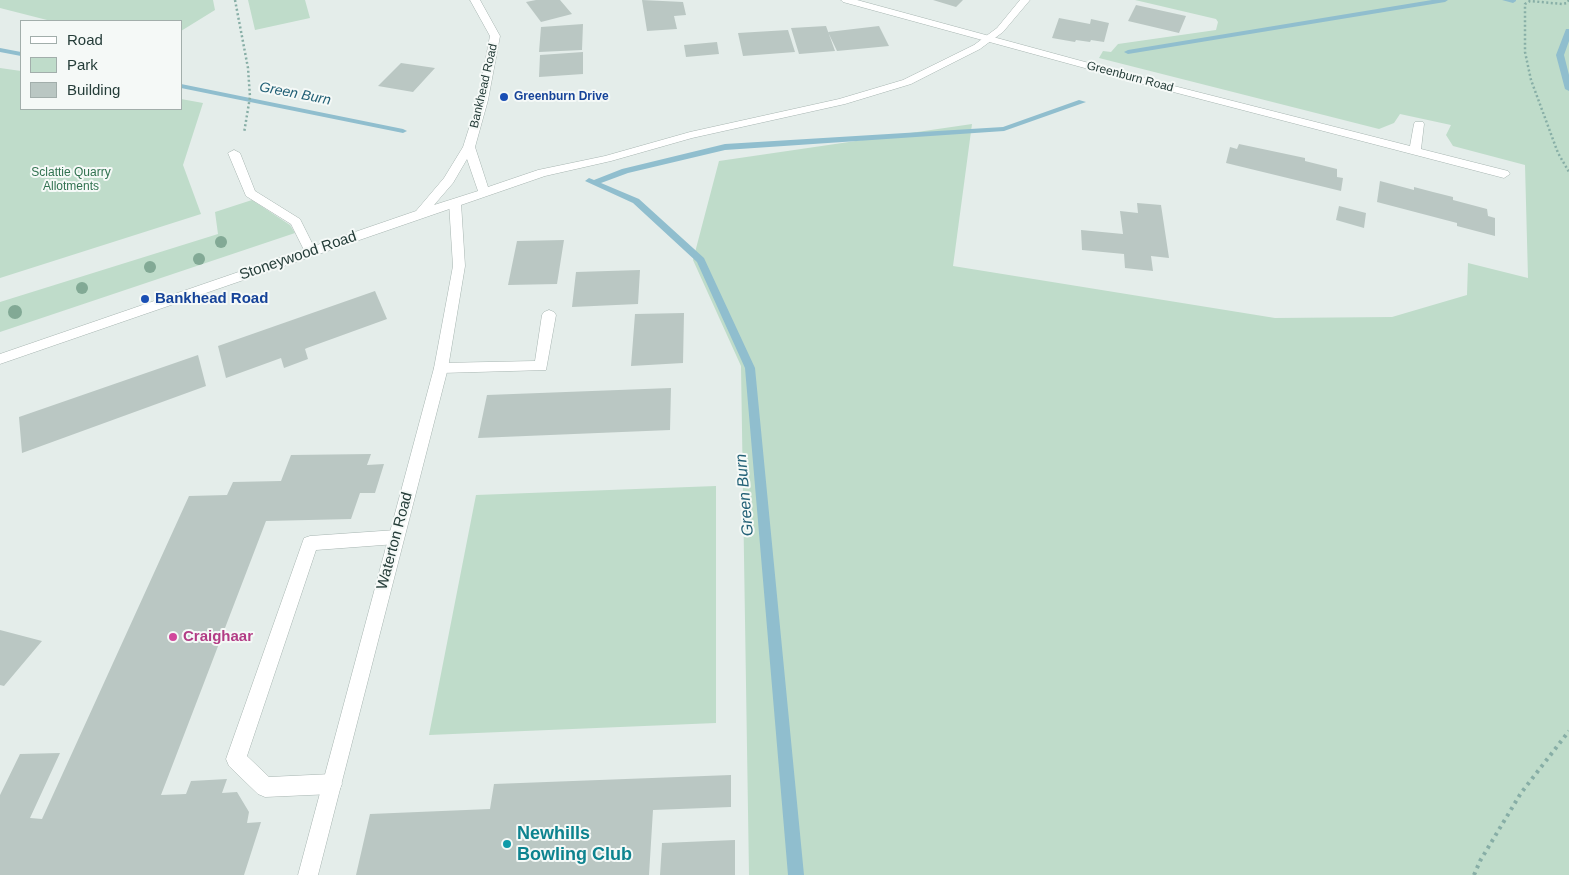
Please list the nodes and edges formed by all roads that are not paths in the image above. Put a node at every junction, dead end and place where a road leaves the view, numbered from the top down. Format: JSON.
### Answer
{"nodes":[{"id":1,"x":475,"y":0,"type":"edge"},
{"id":2,"x":846,"y":0,"type":"edge"},
{"id":3,"x":1025,"y":0,"type":"edge"},
{"id":4,"x":988,"y":38,"type":"junction"},
{"id":5,"x":1419,"y":124,"type":"dead end"},
{"id":6,"x":469,"y":147,"type":"junction"},
{"id":7,"x":1415,"y":151,"type":"junction"},
{"id":8,"x":234,"y":153,"type":"dead end"},
{"id":9,"x":1504,"y":174,"type":"dead end"},
{"id":10,"x":484,"y":192,"type":"junction"},
{"id":11,"x":455,"y":203,"type":"junction"},
{"id":12,"x":419,"y":215,"type":"junction"},
{"id":13,"x":310,"y":251,"type":"junction"},
{"id":14,"x":549,"y":315,"type":"dead end"},
{"id":15,"x":0,"y":359,"type":"edge"},
{"id":16,"x":441,"y":368,"type":"junction"},
{"id":17,"x":396,"y":537,"type":"junction"},
{"id":18,"x":332,"y":784,"type":"junction"},
{"id":19,"x":308,"y":875,"type":"edge"}],
"edges":[{"from":1,"to":6,"type":"street","name":"Bankhead Road"},
{"from":2,"to":4,"type":"street","name":"Greenburn Road"},
{"from":3,"to":4,"type":"street"},
{"from":4,"to":7,"type":"street","name":"Greenburn Road"},
{"from":4,"to":10,"type":"street"},
{"from":5,"to":7,"type":"street"},
{"from":6,"to":10,"type":"street","name":"Bankhead Road"},
{"from":6,"to":12,"type":"street","name":"Bankhead Road"},
{"from":7,"to":9,"type":"street","name":"Greenburn Road"},
{"from":8,"to":13,"type":"street"},
{"from":10,"to":11,"type":"street"},
{"from":11,"to":12,"type":"street","name":"Stoneywood Road"},
{"from":11,"to":16,"type":"street","name":"Waterton Road"},
{"from":12,"to":13,"type":"street","name":"Stoneywood Road"},
{"from":13,"to":15,"type":"street","name":"Stoneywood Road"},
{"from":14,"to":16,"type":"street"},
{"from":16,"to":17,"type":"street","name":"Waterton Road"},
{"from":17,"to":18,"type":"street","name":"Waterton Road"},
{"from":17,"to":18,"type":"street"},
{"from":18,"to":19,"type":"street","name":"Waterton Road"}]}
